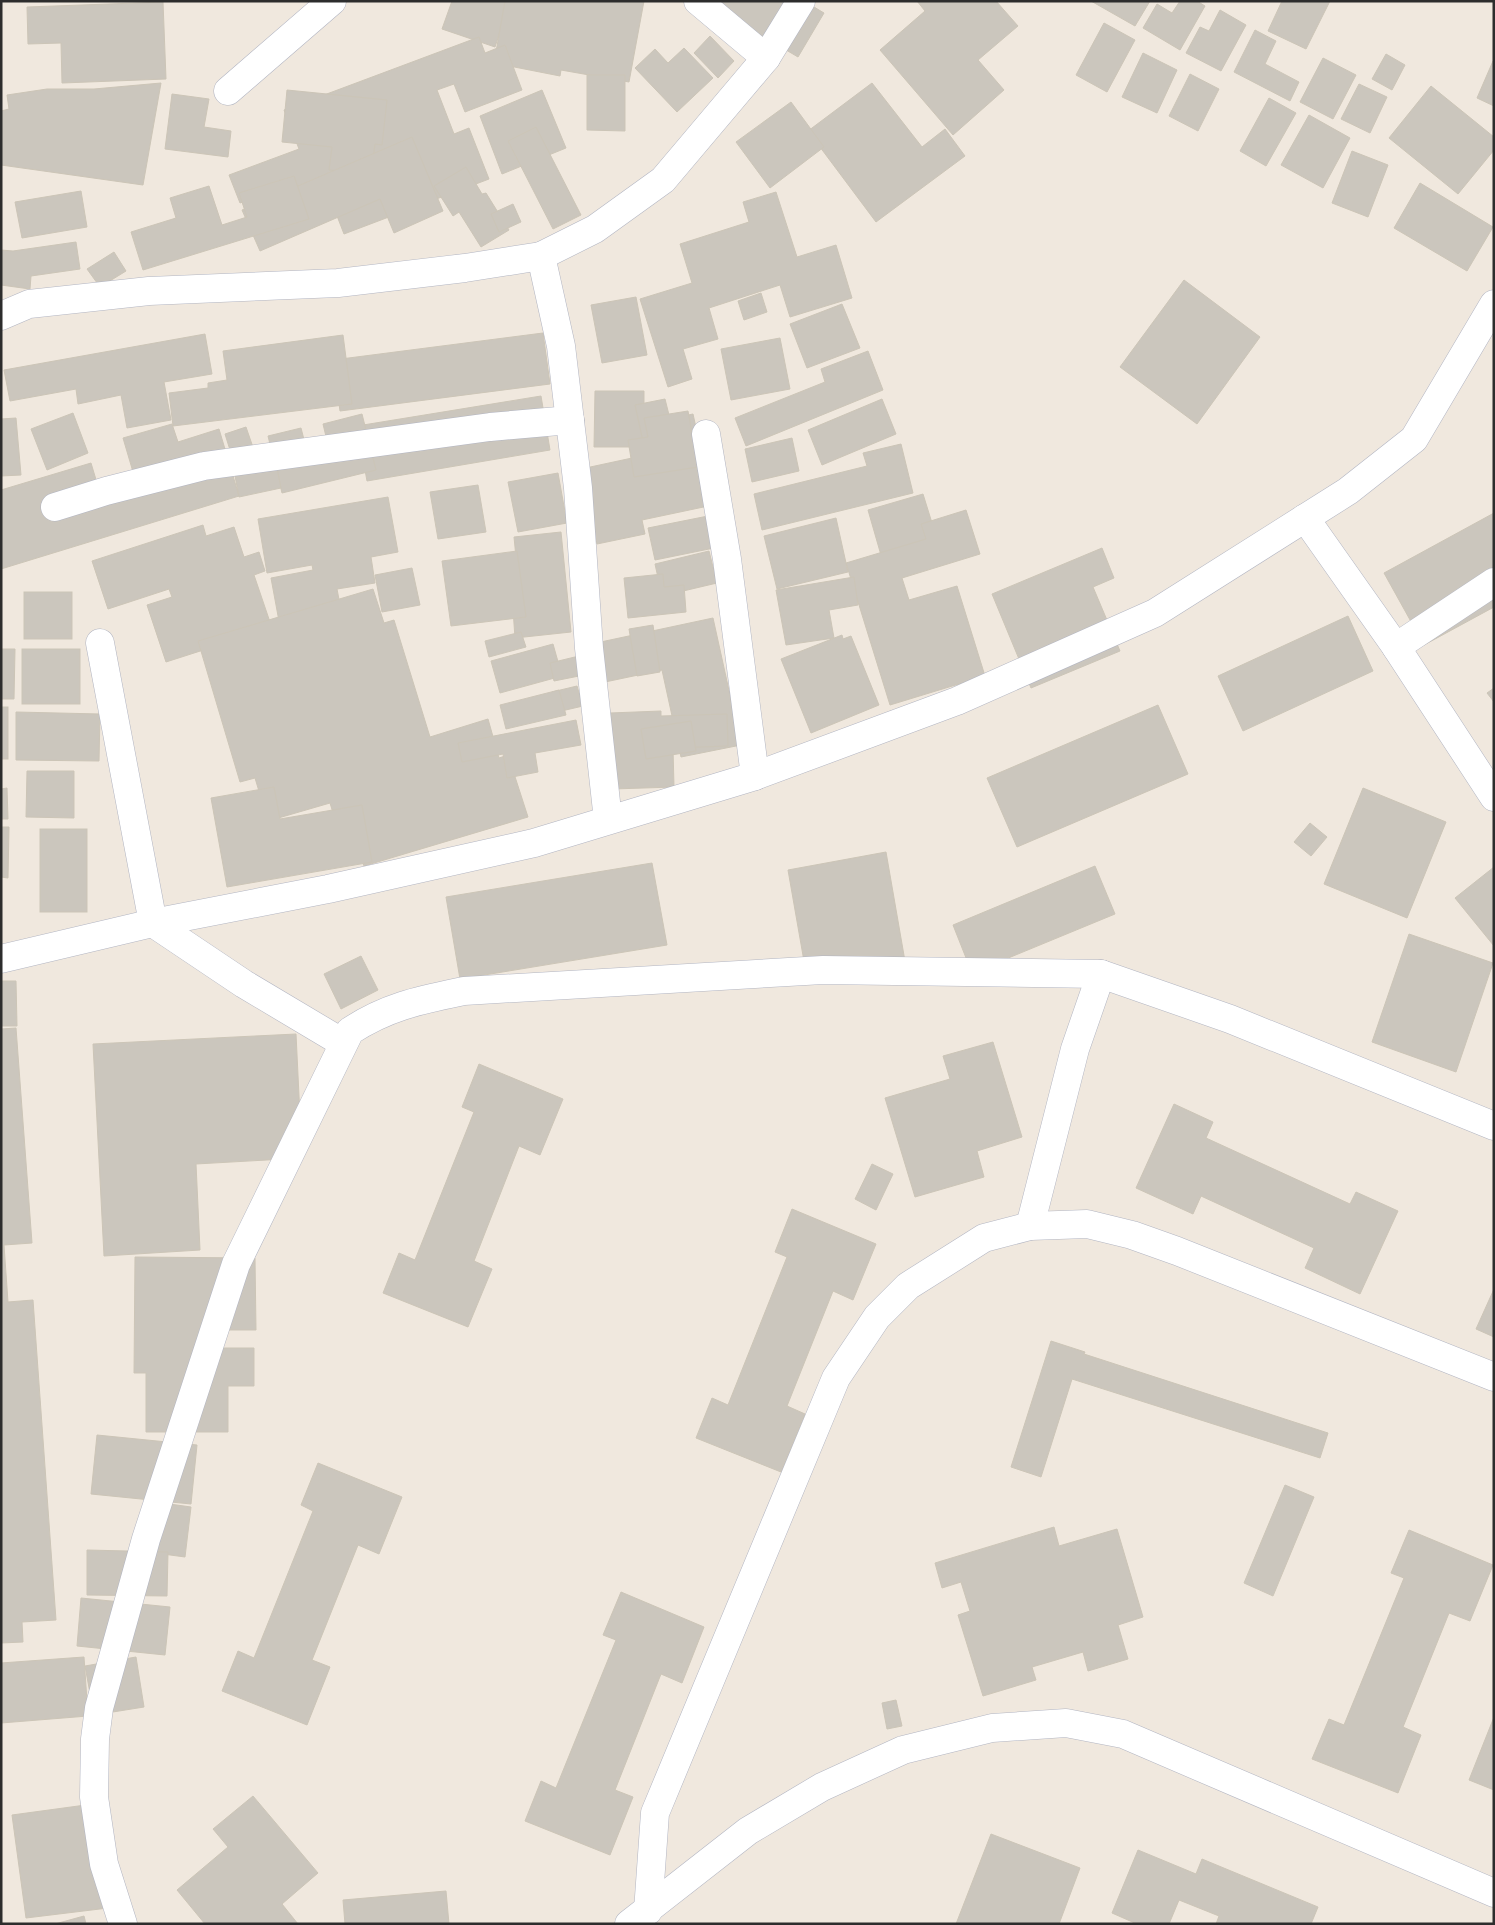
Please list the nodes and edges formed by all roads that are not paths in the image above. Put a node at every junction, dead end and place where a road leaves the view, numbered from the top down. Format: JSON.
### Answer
{"nodes":[{"id":1,"x":332,"y":1,"type":"edge"},
{"id":2,"x":698,"y":1,"type":"edge"},
{"id":3,"x":801,"y":1,"type":"edge"},
{"id":4,"x":766,"y":58,"type":"junction"},
{"id":5,"x":228,"y":90,"type":"dead end"},
{"id":6,"x":541,"y":256,"type":"junction"},
{"id":7,"x":1494,"y":304,"type":"edge"},
{"id":8,"x":1,"y":316,"type":"edge"},
{"id":9,"x":570,"y":420,"type":"junction"},
{"id":10,"x":706,"y":434,"type":"dead end"},
{"id":11,"x":55,"y":507,"type":"dead end"},
{"id":12,"x":1305,"y":518,"type":"junction"},
{"id":13,"x":1494,"y":582,"type":"edge"},
{"id":14,"x":100,"y":643,"type":"dead end"},
{"id":15,"x":1396,"y":647,"type":"junction"},
{"id":16,"x":754,"y":776,"type":"junction"},
{"id":17,"x":1494,"y":797,"type":"edge"},
{"id":18,"x":608,"y":820,"type":"junction"},
{"id":19,"x":153,"y":922,"type":"junction"},
{"id":20,"x":1,"y":959,"type":"edge"},
{"id":21,"x":1101,"y":974,"type":"junction"},
{"id":22,"x":343,"y":1042,"type":"junction"},
{"id":23,"x":1494,"y":1126,"type":"edge"},
{"id":24,"x":1030,"y":1226,"type":"junction"},
{"id":25,"x":1494,"y":1377,"type":"edge"},
{"id":26,"x":1494,"y":1893,"type":"edge"},
{"id":27,"x":638,"y":1917,"type":"edge"},
{"id":28,"x":123,"y":1924,"type":"edge"}],
"edges":[{"from":1,"to":5,"type":"street"},
{"from":2,"to":4,"type":"street"},
{"from":3,"to":4,"type":"street"},
{"from":4,"to":6,"type":"street"},
{"from":6,"to":8,"type":"street"},
{"from":6,"to":9,"type":"street"},
{"from":7,"to":12,"type":"street"},
{"from":9,"to":11,"type":"street"},
{"from":9,"to":18,"type":"street"},
{"from":10,"to":16,"type":"street"},
{"from":12,"to":15,"type":"street"},
{"from":12,"to":16,"type":"street"},
{"from":13,"to":15,"type":"street"},
{"from":14,"to":19,"type":"street"},
{"from":15,"to":17,"type":"street"},
{"from":16,"to":18,"type":"street"},
{"from":18,"to":19,"type":"street"},
{"from":19,"to":20,"type":"street"},
{"from":19,"to":22,"type":"street"},
{"from":21,"to":22,"type":"street"},
{"from":21,"to":23,"type":"street"},
{"from":21,"to":24,"type":"street"},
{"from":22,"to":28,"type":"street"},
{"from":24,"to":25,"type":"street"},
{"from":24,"to":27,"type":"street"},
{"from":26,"to":27,"type":"street"}]}
